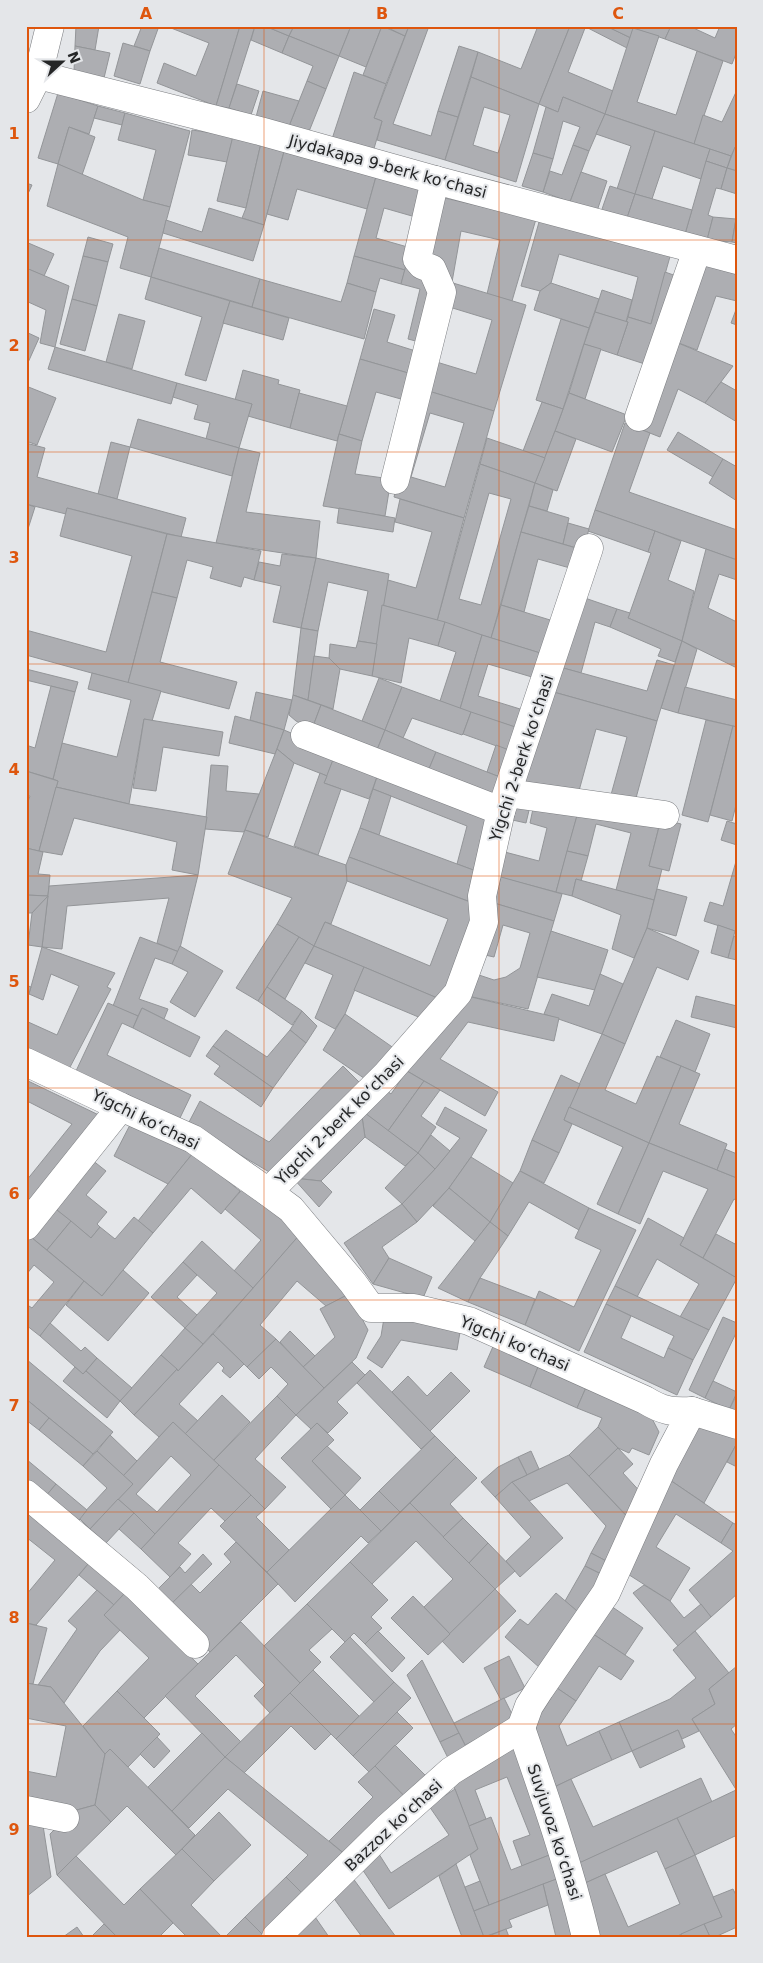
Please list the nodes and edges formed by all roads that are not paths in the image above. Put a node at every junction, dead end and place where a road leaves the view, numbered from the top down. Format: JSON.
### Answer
{"nodes":[{"id":1,"x":50,"y":26,"type":"edge"},
{"id":2,"x":38,"y":75,"type":"junction"},
{"id":3,"x":26,"y":99,"type":"edge"},
{"id":4,"x":435,"y":180,"type":"junction"},
{"id":5,"x":697,"y":250,"type":"junction"},
{"id":6,"x":737,"y":260,"type":"edge"},
{"id":7,"x":639,"y":417,"type":"dead end"},
{"id":8,"x":395,"y":480,"type":"dead end"},
{"id":9,"x":589,"y":548,"type":"dead end"},
{"id":10,"x":306,"y":734,"type":"dead end"},
{"id":11,"x":505,"y":802,"type":"junction"},
{"id":12,"x":664,"y":815,"type":"dead end"},
{"id":13,"x":26,"y":1062,"type":"edge"},
{"id":14,"x":121,"y":1107,"type":"junction"},
{"id":15,"x":268,"y":1192,"type":"junction"},
{"id":16,"x":26,"y":1226,"type":"edge"},
{"id":17,"x":692,"y":1411,"type":"junction"},
{"id":18,"x":737,"y":1425,"type":"edge"},
{"id":19,"x":26,"y":1494,"type":"edge"},
{"id":20,"x":195,"y":1644,"type":"dead end"},
{"id":21,"x":521,"y":1728,"type":"junction"},
{"id":22,"x":26,"y":1810,"type":"edge"},
{"id":23,"x":65,"y":1818,"type":"dead end"},
{"id":24,"x":276,"y":1937,"type":"edge"},
{"id":25,"x":586,"y":1937,"type":"edge"}],
"edges":[{"from":1,"to":2,"type":"street"},
{"from":2,"to":3,"type":"street"},
{"from":2,"to":4,"type":"street","name":"Jiydakapa 9-berk koʻchasi"},
{"from":4,"to":5,"type":"street","name":"Jiydakapa 9-berk koʻchasi"},
{"from":4,"to":8,"type":"street"},
{"from":5,"to":6,"type":"street","name":"Jiydakapa 9-berk koʻchasi"},
{"from":5,"to":7,"type":"street"},
{"from":9,"to":11,"type":"street","name":"Yigchi 2-berk koʻchasi"},
{"from":10,"to":11,"type":"street"},
{"from":11,"to":12,"type":"street"},
{"from":11,"to":15,"type":"street","name":"Yigchi 2-berk koʻchasi"},
{"from":13,"to":14,"type":"street","name":"Yigchi koʻchasi"},
{"from":14,"to":15,"type":"street","name":"Yigchi koʻchasi"},
{"from":14,"to":16,"type":"street"},
{"from":15,"to":17,"type":"street","name":"Yigchi koʻchasi"},
{"from":17,"to":18,"type":"street"},
{"from":17,"to":21,"type":"street"},
{"from":19,"to":20,"type":"street"},
{"from":21,"to":24,"type":"street","name":"Bazzoz koʻchasi"},
{"from":21,"to":25,"type":"street","name":"Suvjuvoz koʻchasi"},
{"from":22,"to":23,"type":"street"}]}
